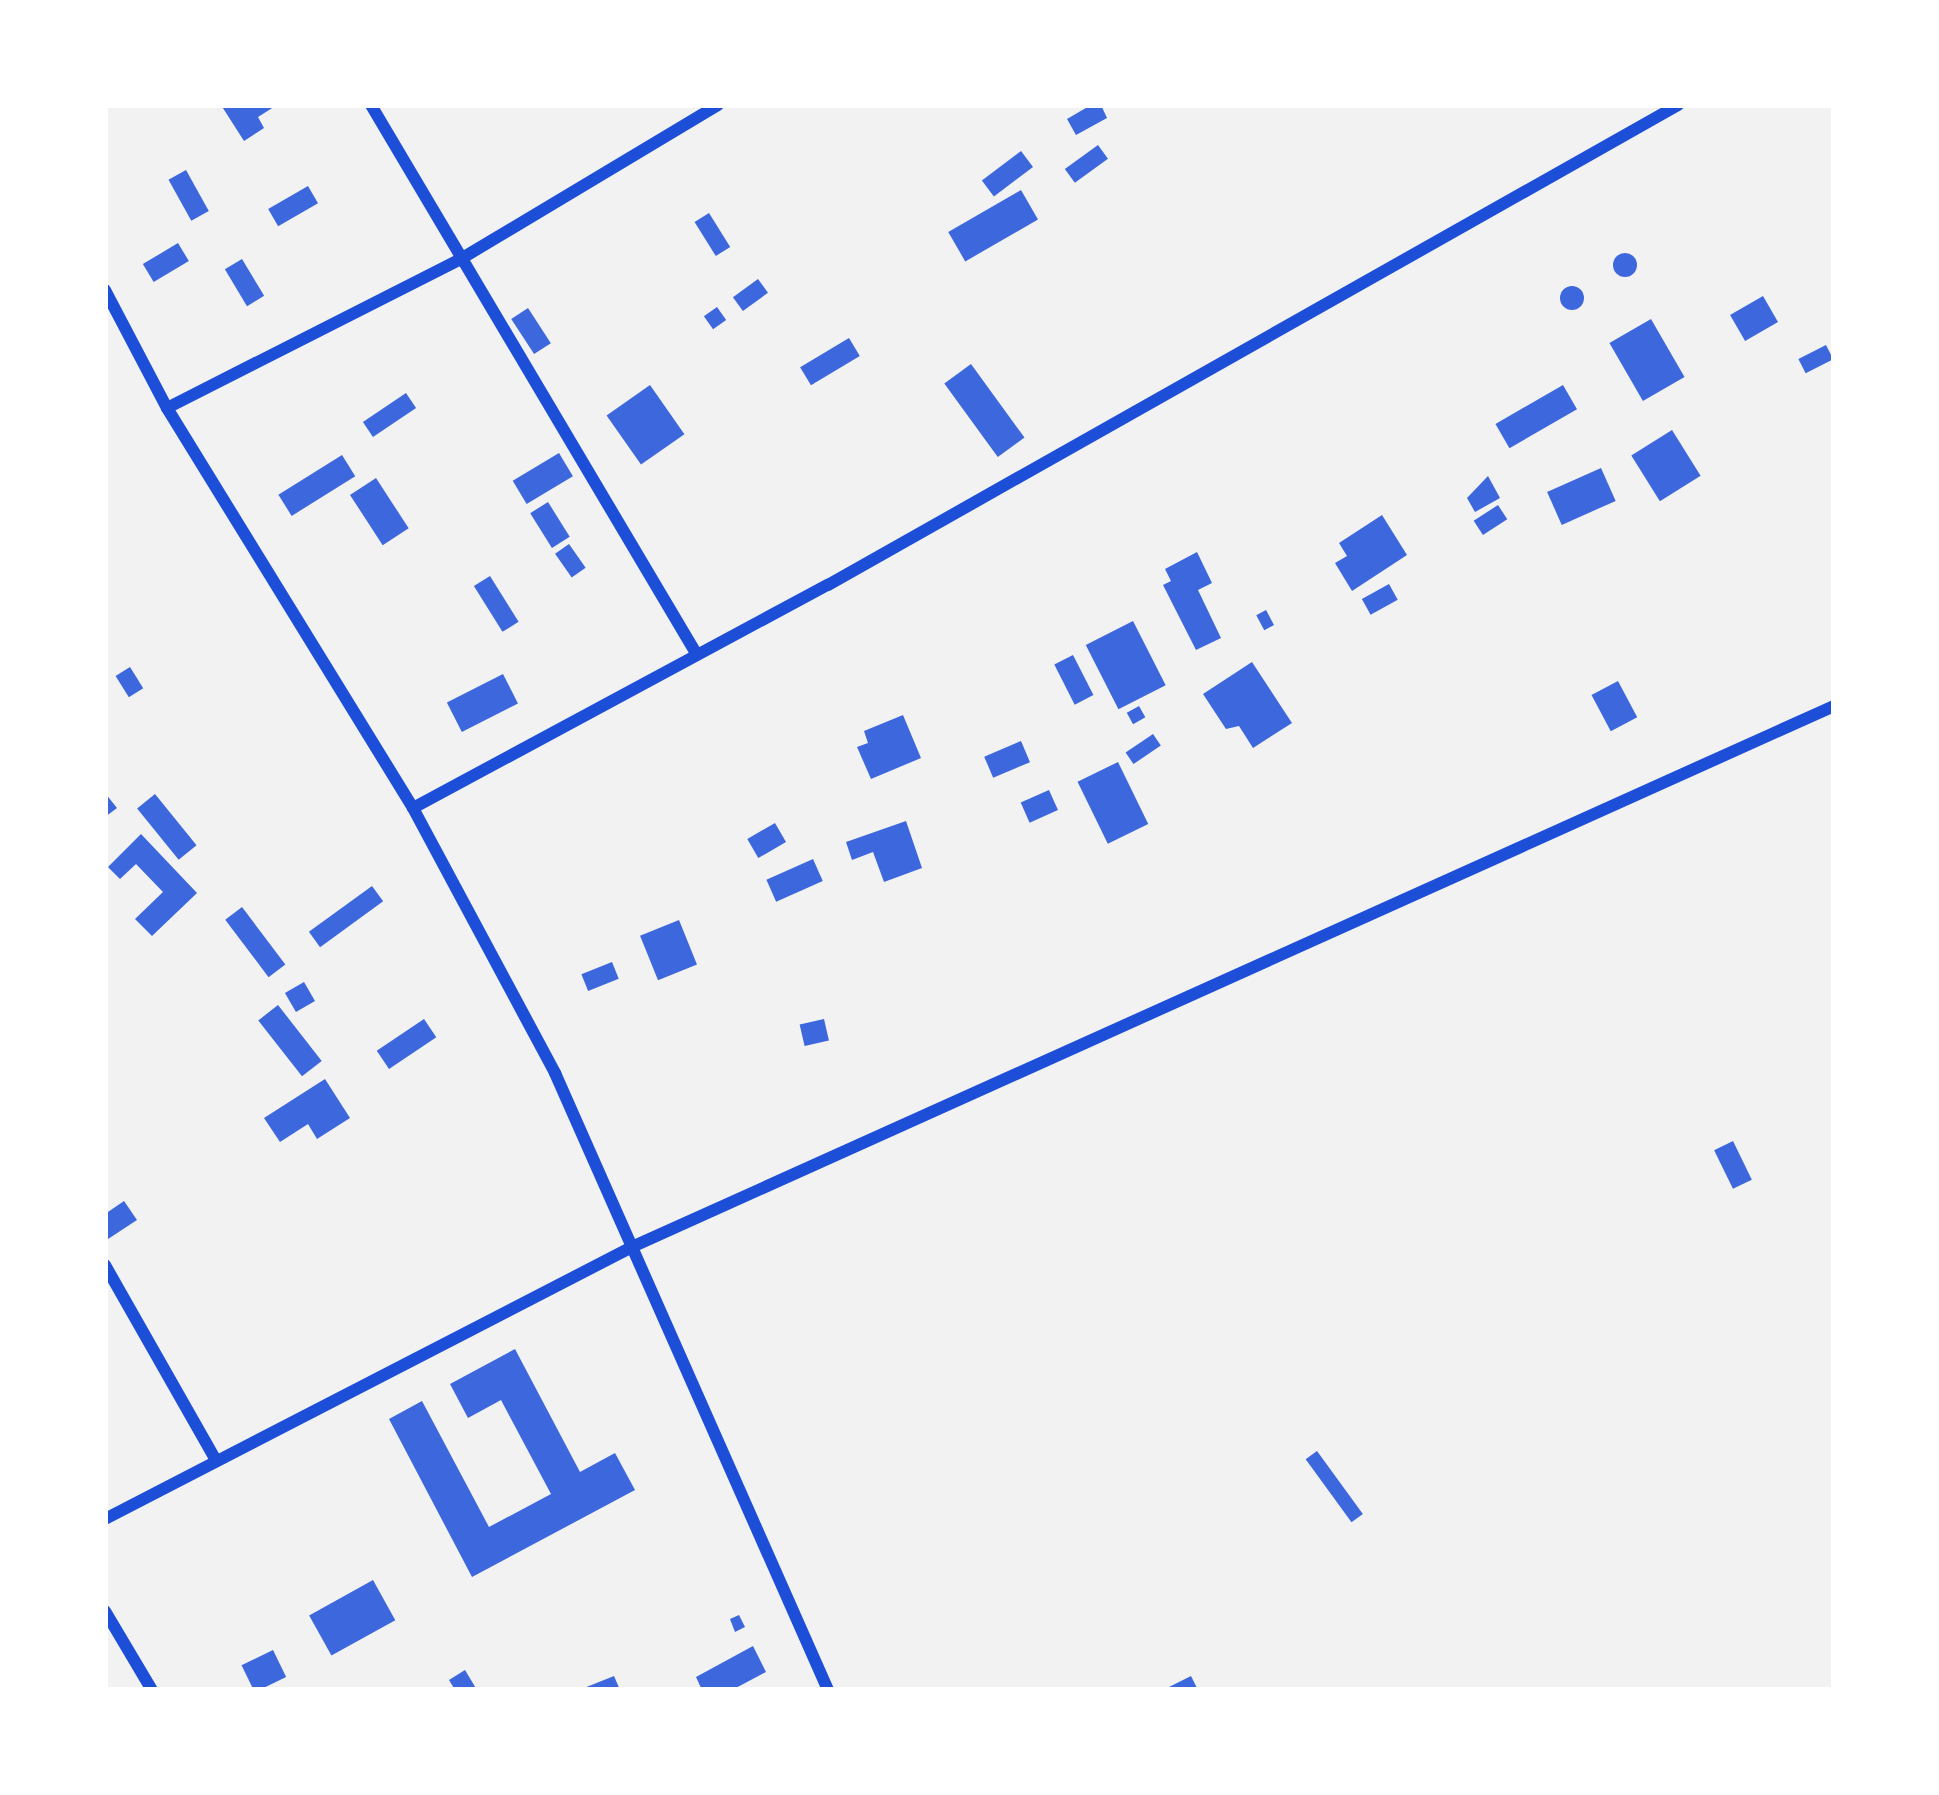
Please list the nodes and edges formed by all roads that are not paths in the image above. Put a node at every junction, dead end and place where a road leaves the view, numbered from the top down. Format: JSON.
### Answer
{"nodes":[{"id":1,"x":371,"y":105,"type":"edge"},
{"id":2,"x":718,"y":105,"type":"edge"},
{"id":3,"x":1678,"y":105,"type":"edge"},
{"id":4,"x":459,"y":260,"type":"junction"},
{"id":5,"x":105,"y":290,"type":"edge"},
{"id":6,"x":167,"y":408,"type":"junction"},
{"id":7,"x":697,"y":655,"type":"junction"},
{"id":8,"x":1834,"y":706,"type":"edge"},
{"id":9,"x":413,"y":808,"type":"junction"},
{"id":10,"x":634,"y":1246,"type":"junction"},
{"id":11,"x":105,"y":1265,"type":"edge"},
{"id":12,"x":215,"y":1459,"type":"junction"},
{"id":13,"x":105,"y":1519,"type":"edge"},
{"id":14,"x":105,"y":1611,"type":"edge"},
{"id":15,"x":152,"y":1690,"type":"edge"},
{"id":16,"x":828,"y":1690,"type":"edge"}],
"edges":[{"from":1,"to":4,"type":"street"},
{"from":2,"to":4,"type":"street"},
{"from":3,"to":7,"type":"street"},
{"from":4,"to":6,"type":"street"},
{"from":4,"to":7,"type":"street"},
{"from":5,"to":6,"type":"street"},
{"from":6,"to":9,"type":"street"},
{"from":7,"to":9,"type":"street"},
{"from":8,"to":10,"type":"street"},
{"from":9,"to":10,"type":"street"},
{"from":10,"to":12,"type":"street"},
{"from":10,"to":16,"type":"street"},
{"from":11,"to":12,"type":"street"},
{"from":12,"to":13,"type":"street"},
{"from":14,"to":15,"type":"street"}]}
